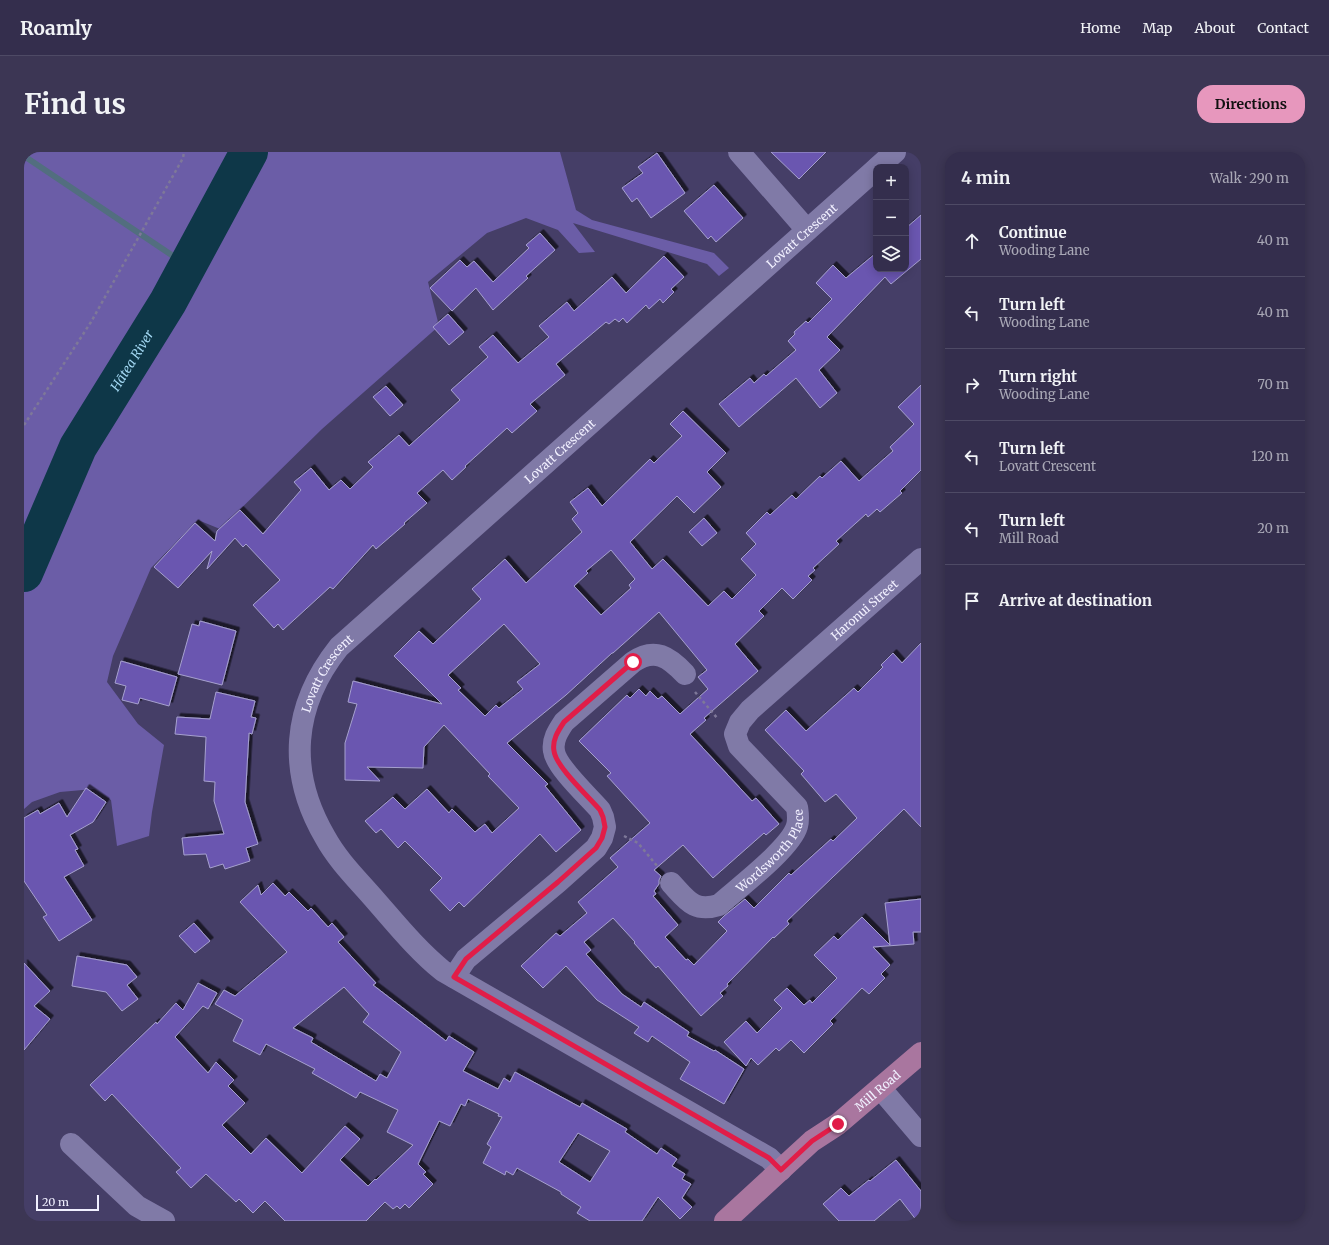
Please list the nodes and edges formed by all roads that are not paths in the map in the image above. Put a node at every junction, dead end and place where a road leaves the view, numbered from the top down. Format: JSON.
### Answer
{"nodes":[{"id":1,"x":739,"y":152,"type":"edge"},
{"id":2,"x":895,"y":152,"type":"edge"},
{"id":3,"x":881,"y":164,"type":"edge"},
{"id":4,"x":873,"y":172,"type":"edge"},
{"id":5,"x":807,"y":230,"type":"junction"},
{"id":6,"x":921,"y":559,"type":"edge"},
{"id":7,"x":685,"y":674,"type":"road end"},
{"id":8,"x":735,"y":734,"type":"joint"},
{"id":9,"x":671,"y":883,"type":"road end"},
{"id":10,"x":454,"y":977,"type":"junction"},
{"id":11,"x":921,"y":1054,"type":"edge"},
{"id":12,"x":880,"y":1089,"type":"junction"},
{"id":13,"x":921,"y":1136,"type":"edge"},
{"id":14,"x":71,"y":1144,"type":"dead end"},
{"id":15,"x":781,"y":1170,"type":"junction"},
{"id":16,"x":164,"y":1221,"type":"edge"},
{"id":17,"x":725,"y":1221,"type":"edge"}],
"edges":[{"from":1,"to":5,"type":"street"},
{"from":2,"to":3,"type":"street"},
{"from":4,"to":5,"type":"street","name":"Lovatt Crescent"},
{"from":5,"to":10,"type":"street","name":"Lovatt Crescent"},
{"from":6,"to":8,"type":"street","name":"Haronui Street"},
{"from":7,"to":10,"type":"street"},
{"from":8,"to":9,"type":"street","name":"Wordsworth Place"},
{"from":10,"to":15,"type":"street","name":"Lovatt Crescent"},
{"from":11,"to":12,"type":"main road","name":"Mill Road"},
{"from":12,"to":13,"type":"street"},
{"from":12,"to":15,"type":"main road","name":"Mill Road"},
{"from":14,"to":16,"type":"street"},
{"from":15,"to":17,"type":"main road","name":"Mill Road"}]}
